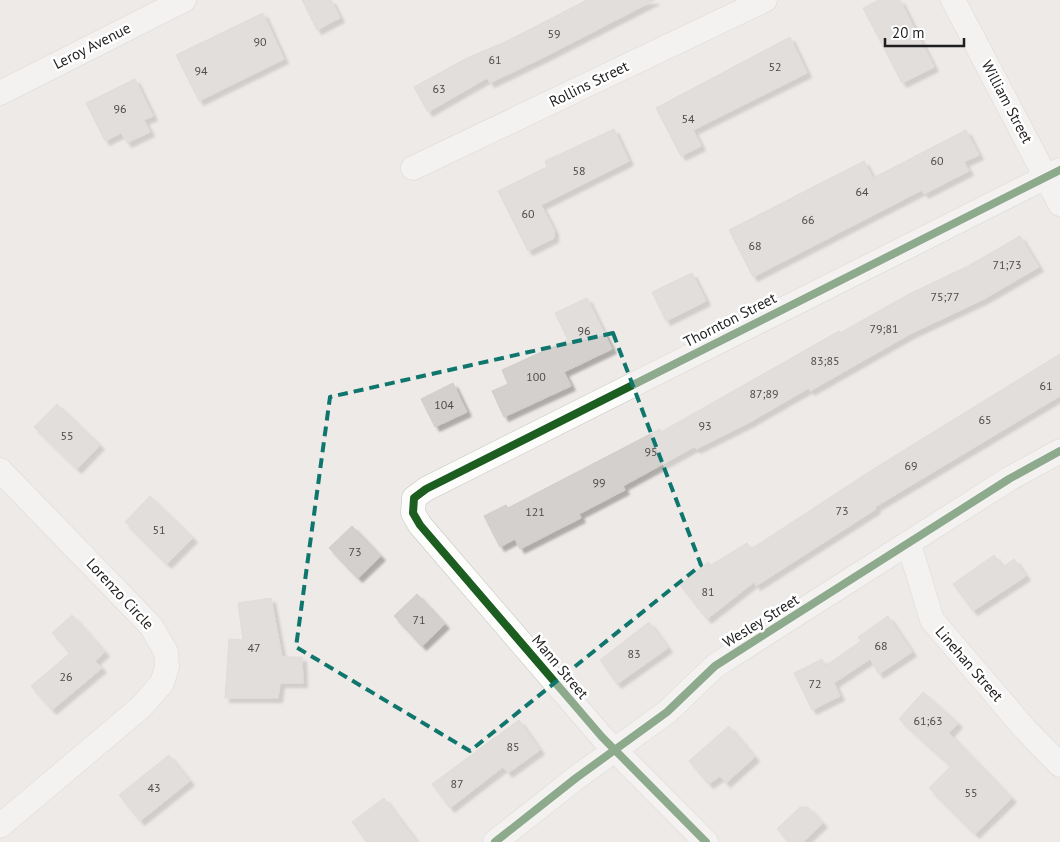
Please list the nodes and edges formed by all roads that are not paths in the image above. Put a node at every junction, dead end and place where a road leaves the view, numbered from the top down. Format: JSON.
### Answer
{"nodes":[{"id":1,"x":184,"y":0,"type":"edge"},
{"id":2,"x":765,"y":0,"type":"edge"},
{"id":3,"x":954,"y":0,"type":"edge"},
{"id":4,"x":0,"y":93,"type":"edge"},
{"id":5,"x":413,"y":168,"type":"dead end"},
{"id":6,"x":1053,"y":174,"type":"edge"},
{"id":7,"x":1060,"y":204,"type":"edge"},
{"id":8,"x":1060,"y":451,"type":"edge"},
{"id":9,"x":0,"y":470,"type":"edge"},
{"id":10,"x":414,"y":498,"type":"joint"},
{"id":11,"x":909,"y":544,"type":"junction"},
{"id":12,"x":615,"y":750,"type":"junction"},
{"id":13,"x":1060,"y":765,"type":"edge"},
{"id":14,"x":0,"y":826,"type":"edge"},
{"id":15,"x":495,"y":842,"type":"edge"},
{"id":16,"x":706,"y":842,"type":"edge"}],
"edges":[{"from":1,"to":4,"type":"street","name":"Leroy Avenue"},
{"from":2,"to":5,"type":"street","name":"Rollins Street"},
{"from":3,"to":6,"type":"street","name":"William Street"},
{"from":6,"to":7,"type":"street","name":"William Street"},
{"from":6,"to":10,"type":"street","name":"Thornton Street"},
{"from":8,"to":11,"type":"street","name":"Wesley Street"},
{"from":9,"to":14,"type":"street","name":"Lorenzo Circle"},
{"from":10,"to":12,"type":"street","name":"Mann Street"},
{"from":11,"to":12,"type":"street","name":"Wesley Street"},
{"from":11,"to":13,"type":"street","name":"Linehan Street"},
{"from":12,"to":15,"type":"street","name":"Wesley Street"},
{"from":12,"to":16,"type":"street","name":"Mann Street"}]}
